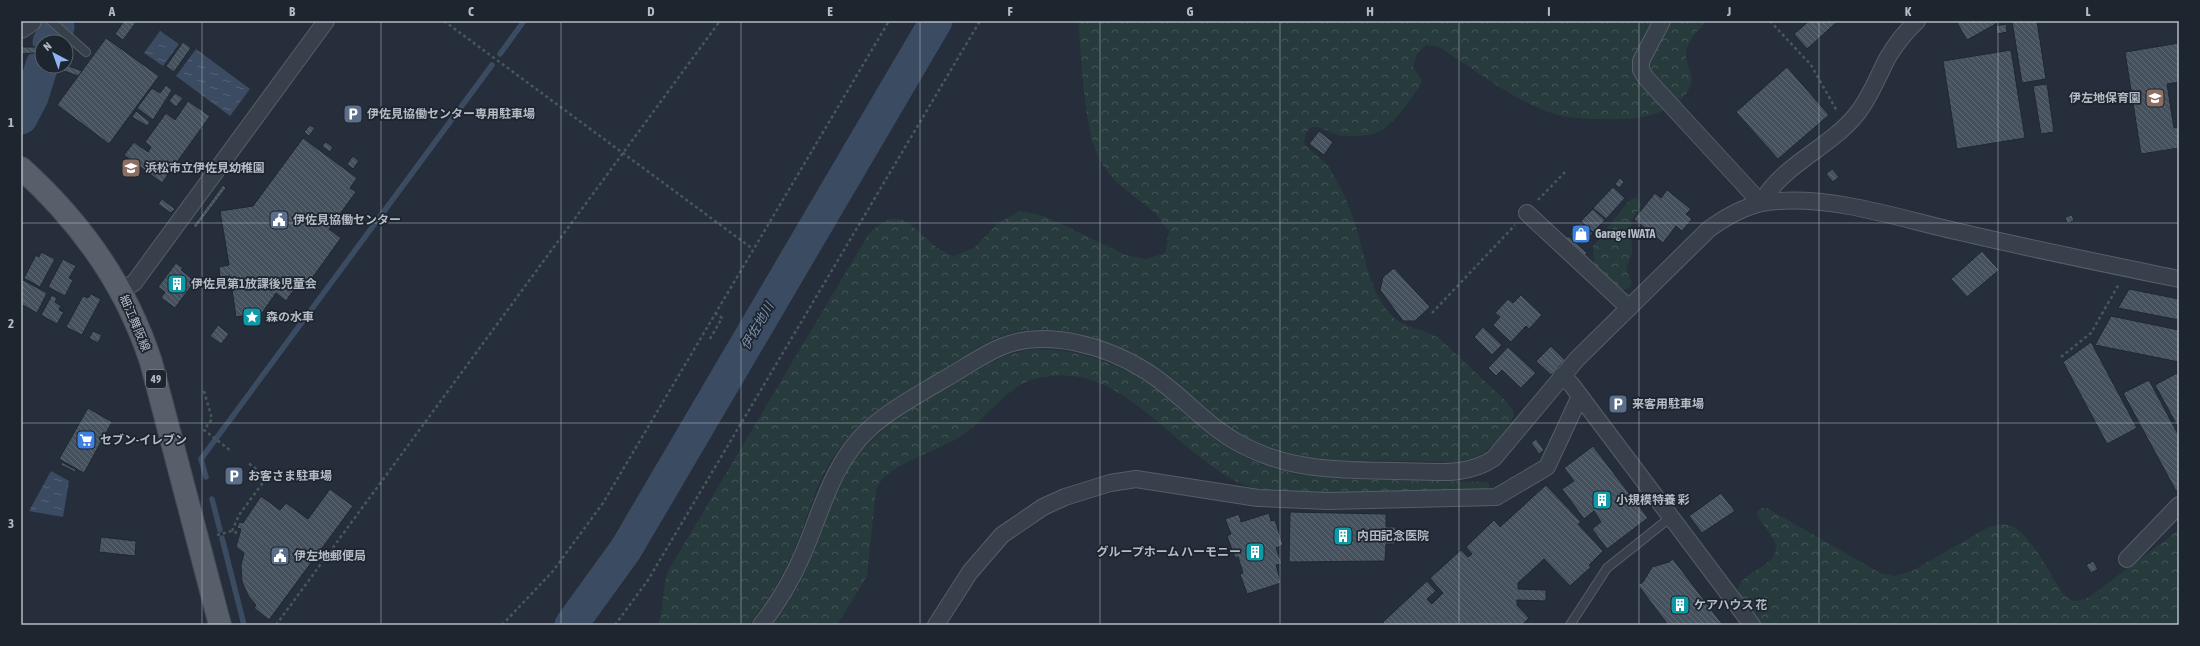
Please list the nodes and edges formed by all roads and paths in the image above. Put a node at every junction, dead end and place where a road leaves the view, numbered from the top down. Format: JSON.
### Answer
{"nodes":[{"id":1,"x":32,"y":21,"type":"edge"},
{"id":2,"x":326,"y":21,"type":"edge"},
{"id":3,"x":444,"y":21,"type":"edge"},
{"id":4,"x":720,"y":21,"type":"edge"},
{"id":5,"x":889,"y":21,"type":"edge"},
{"id":6,"x":980,"y":21,"type":"edge"},
{"id":7,"x":1662,"y":21,"type":"edge"},
{"id":8,"x":1770,"y":21,"type":"edge"},
{"id":9,"x":1917,"y":21,"type":"edge"},
{"id":10,"x":51,"y":22,"type":"edge"},
{"id":11,"x":21,"y":28,"type":"edge"},
{"id":12,"x":86,"y":52,"type":"dead end"},
{"id":13,"x":1848,"y":123,"type":"junction"},
{"id":14,"x":624,"y":153,"type":"junction"},
{"id":15,"x":21,"y":168,"type":"edge"},
{"id":16,"x":1565,"y":172,"type":"dead end"},
{"id":17,"x":1761,"y":204,"type":"junction"},
{"id":18,"x":1527,"y":213,"type":"junction"},
{"id":19,"x":753,"y":249,"type":"junction"},
{"id":20,"x":2128,"y":268,"type":"junction"},
{"id":21,"x":2179,"y":279,"type":"edge"},
{"id":22,"x":121,"y":290,"type":"junction"},
{"id":23,"x":1629,"y":308,"type":"junction"},
{"id":24,"x":715,"y":313,"type":"junction"},
{"id":25,"x":1432,"y":313,"type":"dead end"},
{"id":26,"x":710,"y":339,"type":"dead end"},
{"id":27,"x":2061,"y":357,"type":"dead end"},
{"id":28,"x":1562,"y":376,"type":"junction"},
{"id":29,"x":204,"y":391,"type":"dead end"},
{"id":30,"x":1580,"y":396,"type":"junction"},
{"id":31,"x":231,"y":451,"type":"dead end"},
{"id":32,"x":247,"y":462,"type":"dead end"},
{"id":33,"x":2179,"y":505,"type":"edge"},
{"id":34,"x":1671,"y":517,"type":"junction"},
{"id":35,"x":232,"y":531,"type":"junction"},
{"id":36,"x":225,"y":533,"type":"dead end"},
{"id":37,"x":239,"y":534,"type":"dead end"},
{"id":38,"x":2127,"y":559,"type":"dead end"},
{"id":39,"x":220,"y":625,"type":"edge"},
{"id":40,"x":276,"y":625,"type":"edge"},
{"id":41,"x":502,"y":625,"type":"edge"},
{"id":42,"x":615,"y":625,"type":"edge"},
{"id":43,"x":761,"y":625,"type":"edge"},
{"id":44,"x":936,"y":625,"type":"edge"},
{"id":45,"x":1570,"y":625,"type":"edge"},
{"id":46,"x":1752,"y":625,"type":"edge"}],
"edges":[{"from":1,"to":11,"type":"street"},
{"from":2,"to":22,"type":"street"},
{"from":3,"to":14,"type":"path"},
{"from":4,"to":14,"type":"path"},
{"from":5,"to":19,"type":"path"},
{"from":6,"to":42,"type":"path"},
{"from":7,"to":17,"type":"street"},
{"from":8,"to":13,"type":"path"},
{"from":9,"to":13,"type":"street"},
{"from":10,"to":12,"type":"lane"},
{"from":13,"to":17,"type":"street"},
{"from":14,"to":19,"type":"path"},
{"from":14,"to":40,"type":"path"},
{"from":15,"to":22,"type":"main road","name":"細江舞阪線","number":"49"},
{"from":16,"to":18,"type":"path"},
{"from":17,"to":20,"type":"street"},
{"from":17,"to":23,"type":"street"},
{"from":18,"to":23,"type":"street"},
{"from":18,"to":25,"type":"path"},
{"from":19,"to":24,"type":"path"},
{"from":20,"to":21,"type":"street"},
{"from":20,"to":27,"type":"path"},
{"from":22,"to":39,"type":"main road","name":"細江舞阪線","number":"49"},
{"from":23,"to":28,"type":"street"},
{"from":24,"to":26,"type":"path"},
{"from":24,"to":41,"type":"path"},
{"from":28,"to":30,"type":"street"},
{"from":28,"to":43,"type":"street"},
{"from":29,"to":31,"type":"path"},
{"from":30,"to":34,"type":"street"},
{"from":30,"to":44,"type":"street"},
{"from":32,"to":35,"type":"path"},
{"from":33,"to":38,"type":"street"},
{"from":34,"to":45,"type":"lane"},
{"from":34,"to":46,"type":"street"},
{"from":35,"to":36,"type":"path"},
{"from":35,"to":37,"type":"path"}]}
